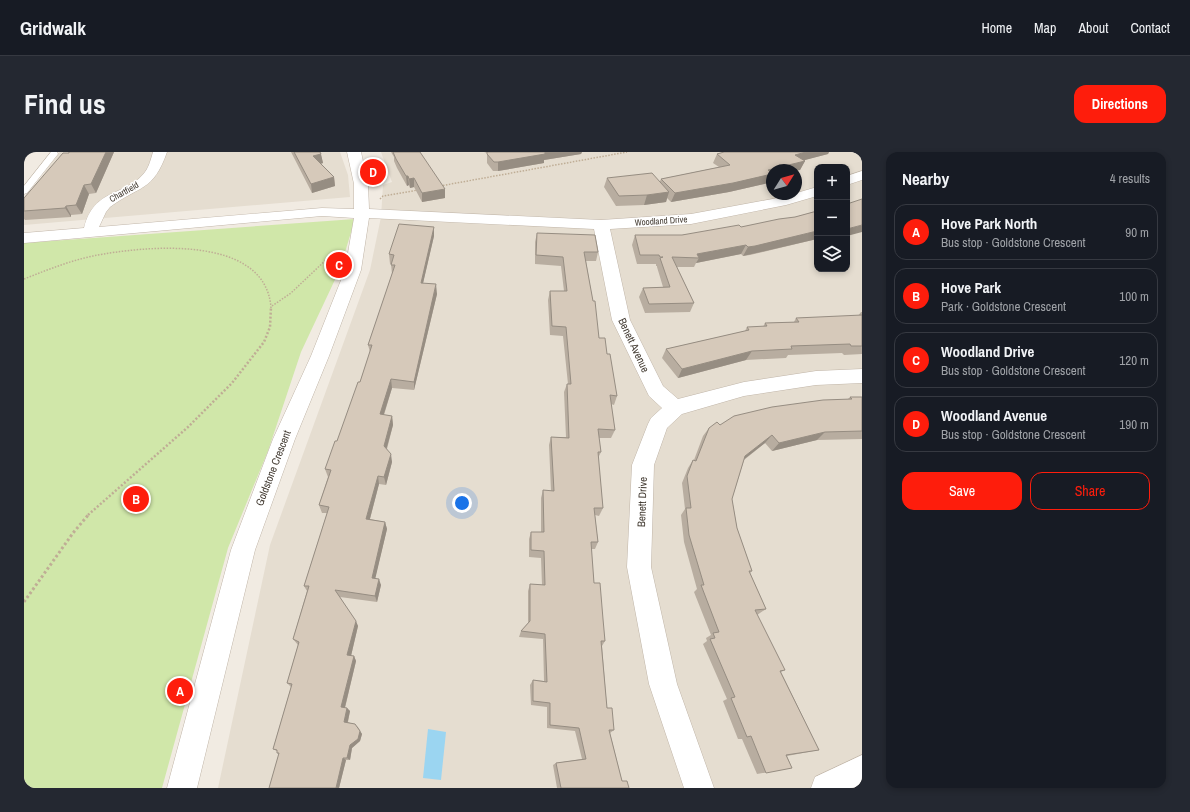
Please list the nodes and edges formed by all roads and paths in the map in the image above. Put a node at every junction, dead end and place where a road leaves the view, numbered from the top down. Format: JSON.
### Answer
{"nodes":[{"id":1,"x":160,"y":152,"type":"edge"},
{"id":2,"x":354,"y":152,"type":"edge"},
{"id":3,"x":627,"y":152,"type":"edge"},
{"id":4,"x":54,"y":154,"type":"dead end"},
{"id":5,"x":862,"y":175,"type":"edge"},
{"id":6,"x":850,"y":180,"type":"edge"},
{"id":7,"x":435,"y":187,"type":"edge"},
{"id":8,"x":420,"y":190,"type":"edge"},
{"id":9,"x":24,"y":191,"type":"edge"},
{"id":10,"x":814,"y":192,"type":"edge"},
{"id":11,"x":362,"y":214,"type":"junction"},
{"id":12,"x":602,"y":225,"type":"junction"},
{"id":13,"x":91,"y":232,"type":"junction"},
{"id":14,"x":24,"y":238,"type":"edge"},
{"id":15,"x":359,"y":239,"type":"junction"},
{"id":16,"x":24,"y":279,"type":"edge"},
{"id":17,"x":271,"y":306,"type":"junction"},
{"id":18,"x":862,"y":376,"type":"edge"},
{"id":19,"x":675,"y":408,"type":"junction"},
{"id":20,"x":24,"y":602,"type":"edge"},
{"id":21,"x":862,"y":770,"type":"edge"},
{"id":22,"x":182,"y":788,"type":"edge"},
{"id":23,"x":699,"y":788,"type":"edge"},
{"id":24,"x":826,"y":788,"type":"edge"}],
"edges":[{"from":1,"to":13,"type":"street","name":"Chartfield"},
{"from":2,"to":11,"type":"street","name":"Goldstone Crescent"},
{"from":3,"to":7,"type":"path"},
{"from":4,"to":9,"type":"lane"},
{"from":5,"to":6,"type":"street"},
{"from":8,"to":11,"type":"path"},
{"from":10,"to":12,"type":"street","name":"Woodland Drive"},
{"from":11,"to":12,"type":"street","name":"Woodland Drive"},
{"from":11,"to":13,"type":"street","name":"Woodland Drive"},
{"from":11,"to":15,"type":"street","name":"Goldstone Crescent"},
{"from":12,"to":19,"type":"street","name":"Benett Avenue"},
{"from":13,"to":14,"type":"street","name":"Woodland Drive"},
{"from":15,"to":17,"type":"path"},
{"from":15,"to":22,"type":"street","name":"Goldstone Crescent"},
{"from":16,"to":17,"type":"path"},
{"from":17,"to":20,"type":"path"},
{"from":18,"to":19,"type":"street","name":"Benett Drive"},
{"from":19,"to":23,"type":"street","name":"Benett Drive"},
{"from":21,"to":24,"type":"street"}]}
